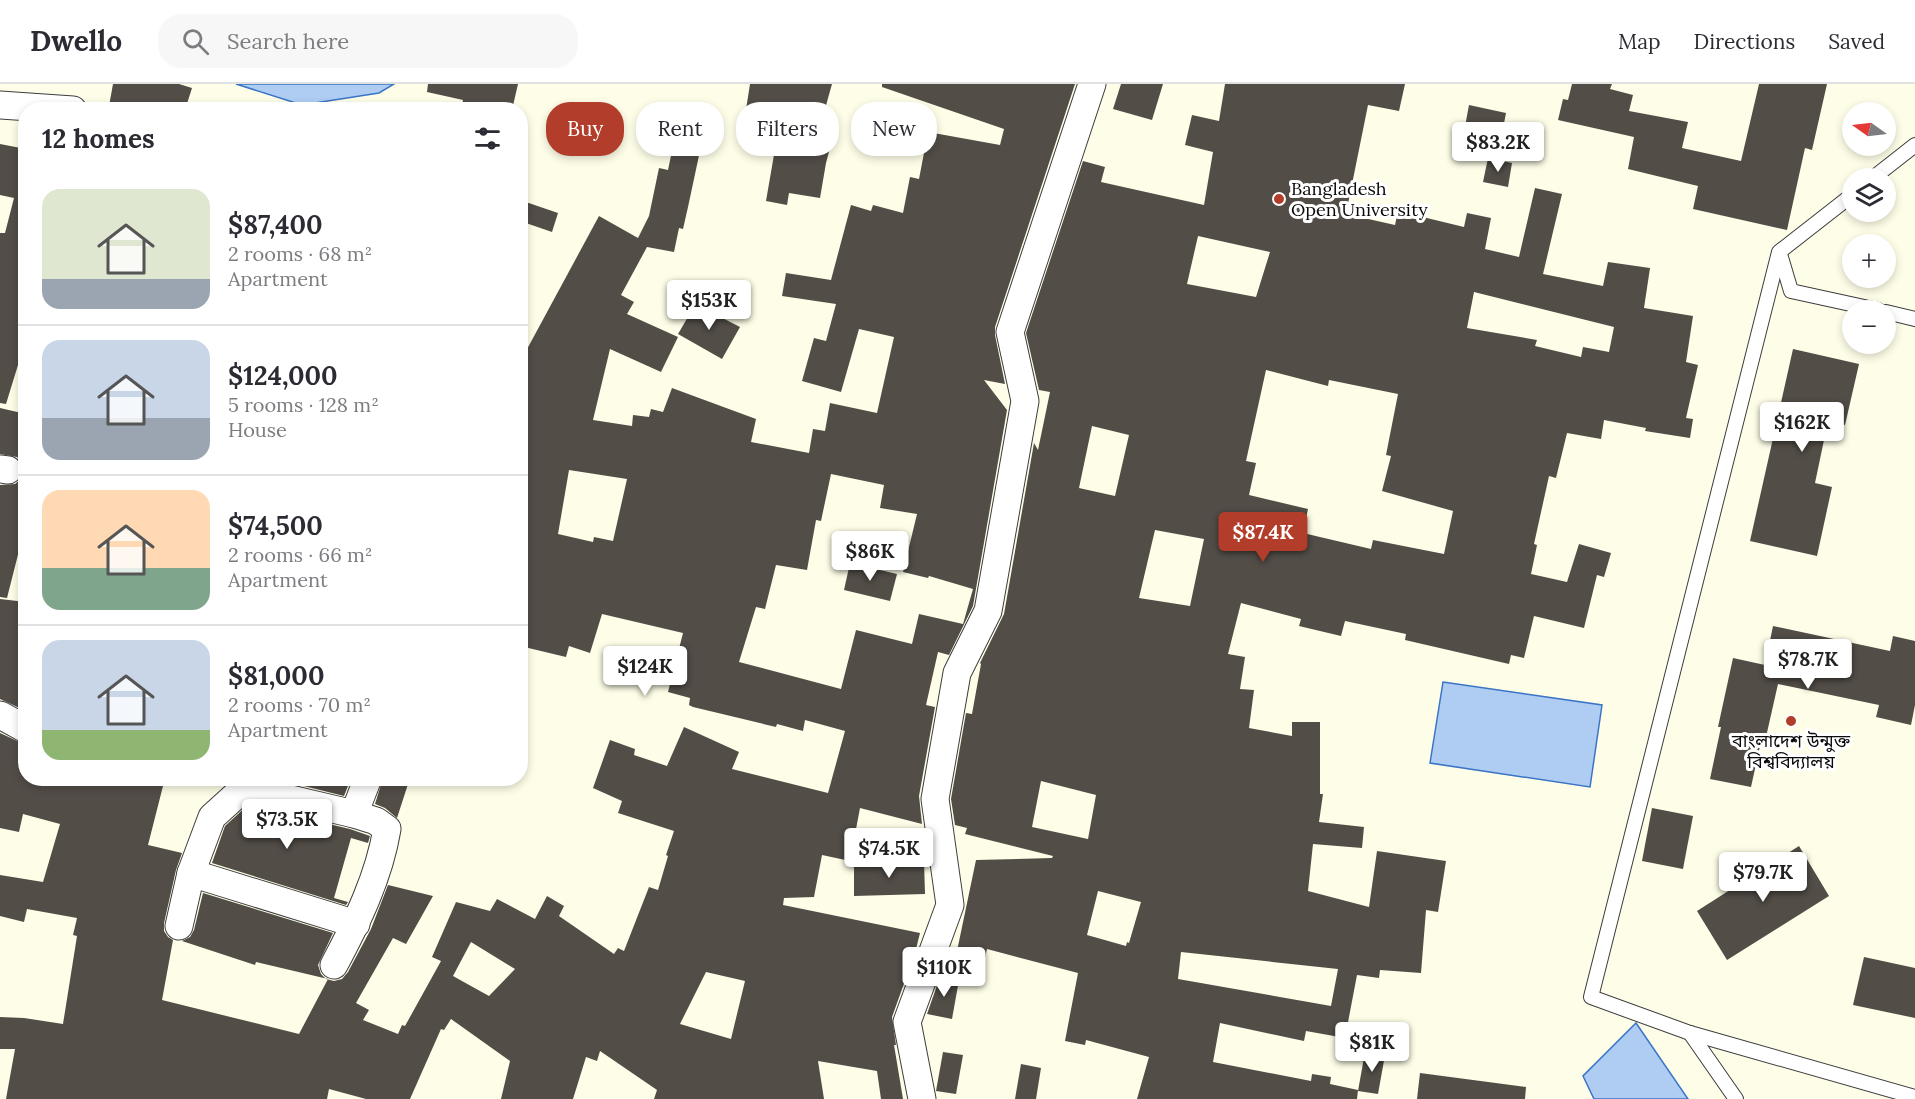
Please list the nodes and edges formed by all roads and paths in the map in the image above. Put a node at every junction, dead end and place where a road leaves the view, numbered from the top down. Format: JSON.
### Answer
{"nodes":[{"id":1,"x":1092,"y":84,"type":"edge"},
{"id":2,"x":0,"y":105,"type":"edge"},
{"id":3,"x":18,"y":106,"type":"edge"},
{"id":4,"x":1915,"y":145,"type":"edge"},
{"id":5,"x":1886,"y":168,"type":"edge"},
{"id":6,"x":1842,"y":203,"type":"edge"},
{"id":7,"x":1779,"y":252,"type":"junction"},
{"id":8,"x":1842,"y":302,"type":"edge"},
{"id":9,"x":1896,"y":314,"type":"edge"},
{"id":10,"x":1915,"y":319,"type":"edge"},
{"id":11,"x":0,"y":715,"type":"edge"},
{"id":12,"x":18,"y":725,"type":"edge"},
{"id":13,"x":365,"y":786,"type":"edge"},
{"id":14,"x":354,"y":814,"type":"junction"},
{"id":15,"x":191,"y":873,"type":"junction"},
{"id":16,"x":356,"y":924,"type":"junction"},
{"id":17,"x":179,"y":926,"type":"dead end"},
{"id":18,"x":334,"y":965,"type":"dead end"},
{"id":19,"x":1690,"y":1033,"type":"junction"},
{"id":20,"x":1915,"y":1097,"type":"edge"},
{"id":21,"x":922,"y":1099,"type":"edge"},
{"id":22,"x":1736,"y":1099,"type":"edge"}],
"edges":[{"from":1,"to":21,"type":"street"},
{"from":2,"to":3,"type":"street"},
{"from":4,"to":5,"type":"lane"},
{"from":6,"to":7,"type":"lane"},
{"from":7,"to":8,"type":"lane"},
{"from":7,"to":19,"type":"lane"},
{"from":9,"to":10,"type":"lane"},
{"from":11,"to":12,"type":"street"},
{"from":13,"to":14,"type":"street"},
{"from":14,"to":15,"type":"street"},
{"from":14,"to":16,"type":"street"},
{"from":15,"to":16,"type":"street"},
{"from":15,"to":17,"type":"street"},
{"from":16,"to":18,"type":"street"},
{"from":19,"to":20,"type":"lane"},
{"from":19,"to":22,"type":"lane"}]}
